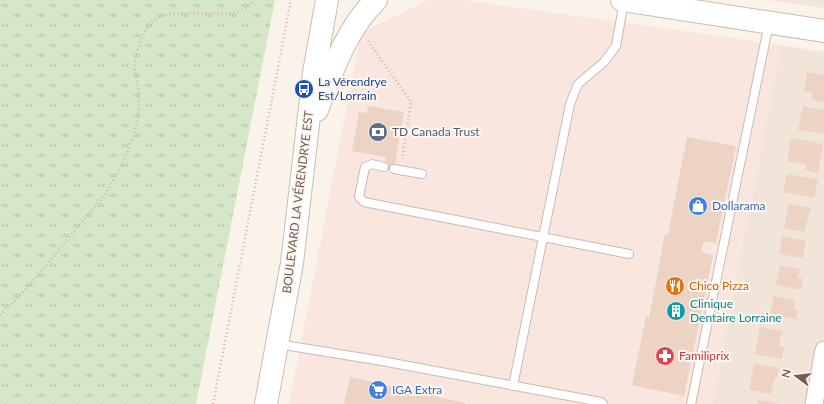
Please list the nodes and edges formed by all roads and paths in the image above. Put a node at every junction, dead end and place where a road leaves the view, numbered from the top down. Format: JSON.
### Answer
{"nodes":[{"id":1,"x":254,"y":0,"type":"edge"},
{"id":2,"x":291,"y":0,"type":"edge"},
{"id":3,"x":327,"y":0,"type":"edge"},
{"id":4,"x":376,"y":0,"type":"edge"},
{"id":5,"x":623,"y":0,"type":"edge"},
{"id":6,"x":769,"y":22,"type":"junction"},
{"id":7,"x":356,"y":24,"type":"junction"},
{"id":8,"x":824,"y":30,"type":"edge"},
{"id":9,"x":308,"y":131,"type":"junction"},
{"id":10,"x":384,"y":167,"type":"dead end"},
{"id":11,"x":397,"y":169,"type":"joint"},
{"id":12,"x":422,"y":174,"type":"dead end"},
{"id":13,"x":542,"y":238,"type":"junction"},
{"id":14,"x":629,"y":254,"type":"dead end"},
{"id":15,"x":0,"y":315,"type":"edge"},
{"id":16,"x":277,"y":344,"type":"junction"},
{"id":17,"x":824,"y":350,"type":"edge"},
{"id":18,"x":512,"y":386,"type":"junction"},
{"id":19,"x":213,"y":404,"type":"edge"},
{"id":20,"x":266,"y":404,"type":"edge"},
{"id":21,"x":603,"y":404,"type":"edge"},
{"id":22,"x":691,"y":404,"type":"edge"},
{"id":23,"x":814,"y":404,"type":"edge"}],
"edges":[{"from":1,"to":15,"type":"path"},
{"from":2,"to":19,"type":"path"},
{"from":3,"to":9,"type":"street","name":"BOULEVARD LA VÉRENDRYE EST"},
{"from":4,"to":7,"type":"street"},
{"from":5,"to":6,"type":"street"},
{"from":5,"to":13,"type":"lane"},
{"from":6,"to":8,"type":"street"},
{"from":6,"to":22,"type":"lane"},
{"from":7,"to":9,"type":"street"},
{"from":7,"to":11,"type":"path"},
{"from":9,"to":16,"type":"street","name":"BOULEVARD LA VÉRENDRYE EST"},
{"from":10,"to":13,"type":"lane"},
{"from":11,"to":12,"type":"lane"},
{"from":13,"to":14,"type":"lane"},
{"from":13,"to":18,"type":"lane"},
{"from":16,"to":18,"type":"lane"},
{"from":16,"to":20,"type":"street","name":"BOULEVARD LA VÉRENDRYE EST"},
{"from":17,"to":23,"type":"street"},
{"from":18,"to":21,"type":"lane"}]}
